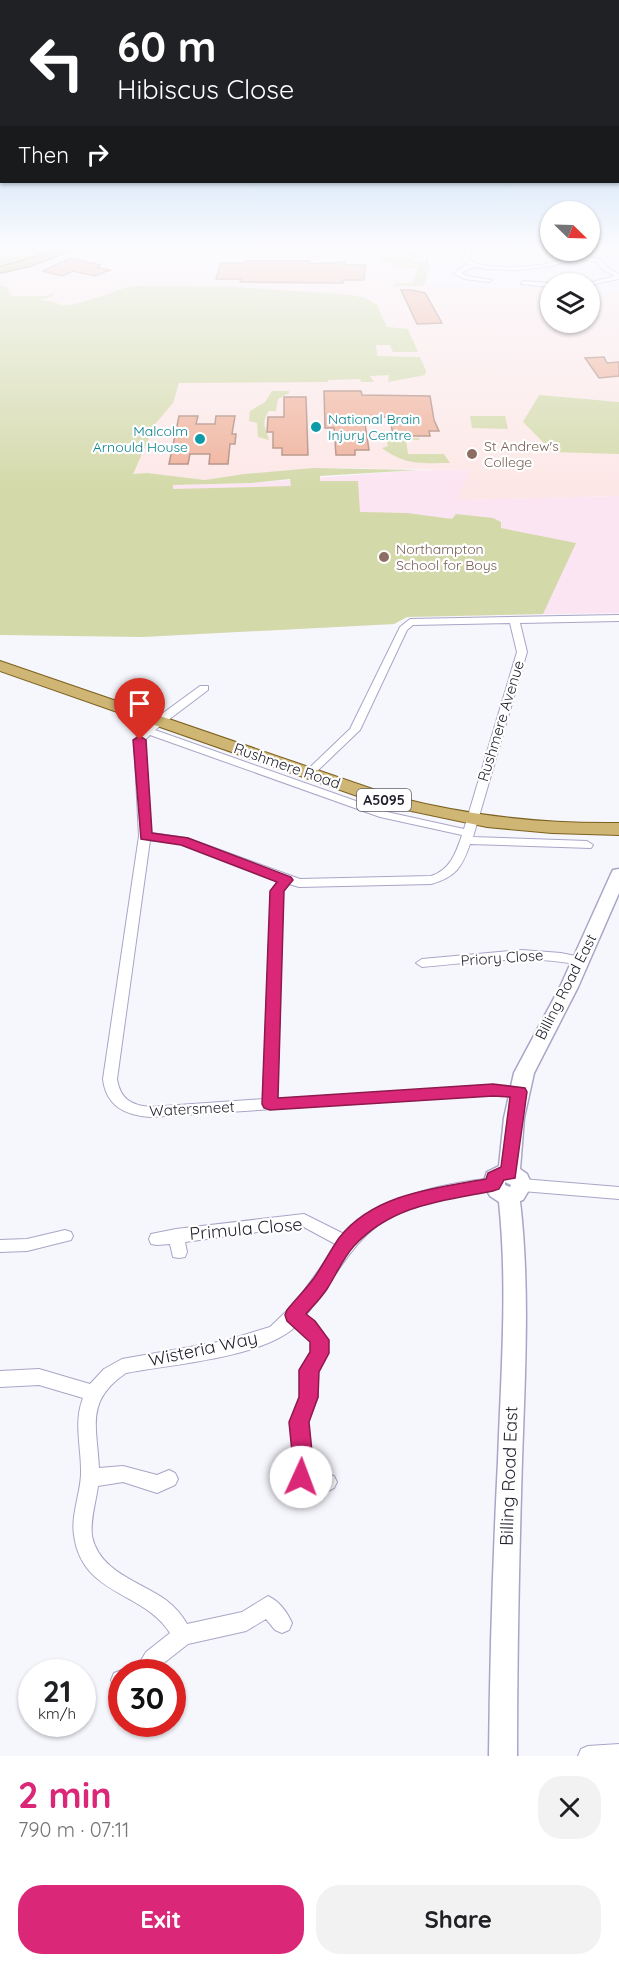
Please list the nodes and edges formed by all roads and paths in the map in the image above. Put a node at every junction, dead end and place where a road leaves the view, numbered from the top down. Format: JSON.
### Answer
{"nodes":[{"id":1,"x":619,"y":618,"type":"edge"},
{"id":2,"x":515,"y":622,"type":"junction"},
{"id":3,"x":0,"y":666,"type":"edge"},
{"id":4,"x":204,"y":688,"type":"dead end"},
{"id":5,"x":154,"y":726,"type":"junction"},
{"id":6,"x":309,"y":773,"type":"junction"},
{"id":7,"x":619,"y":829,"type":"edge"},
{"id":8,"x":469,"y":831,"type":"junction"},
{"id":9,"x":145,"y":836,"type":"junction"},
{"id":10,"x":587,"y":845,"type":"dead end"},
{"id":11,"x":619,"y":874,"type":"edge"},
{"id":12,"x":286,"y":880,"type":"junction"},
{"id":13,"x":580,"y":961,"type":"junction"},
{"id":14,"x":422,"y":963,"type":"dead end"},
{"id":15,"x":519,"y":1092,"type":"junction"},
{"id":16,"x":270,"y":1104,"type":"junction"},
{"id":17,"x":508,"y":1185,"type":"junction"},
{"id":18,"x":619,"y":1193,"type":"edge"},
{"id":19,"x":176,"y":1235,"type":"junction"},
{"id":20,"x":65,"y":1236,"type":"dead end"},
{"id":21,"x":157,"y":1239,"type":"dead end"},
{"id":22,"x":346,"y":1242,"type":"junction"},
{"id":23,"x":0,"y":1246,"type":"edge"},
{"id":24,"x":179,"y":1252,"type":"dead end"},
{"id":25,"x":294,"y":1315,"type":"junction"},
{"id":26,"x":0,"y":1379,"type":"edge"},
{"id":27,"x":93,"y":1393,"type":"junction"},
{"id":28,"x":301,"y":1477,"type":"junction"},
{"id":29,"x":91,"y":1478,"type":"junction"},
{"id":30,"x":169,"y":1479,"type":"dead end"},
{"id":31,"x":328,"y":1482,"type":"dead end"},
{"id":32,"x":295,"y":1498,"type":"dead end"},
{"id":33,"x":282,"y":1623,"type":"dead end"},
{"id":34,"x":183,"y":1635,"type":"junction"},
{"id":35,"x":153,"y":1659,"type":"edge"},
{"id":36,"x":619,"y":1754,"type":"edge"},
{"id":37,"x":503,"y":1756,"type":"edge"},
{"id":38,"x":588,"y":1756,"type":"edge"}],
"edges":[{"from":1,"to":2,"type":"street"},
{"from":2,"to":6,"type":"street"},
{"from":2,"to":8,"type":"street","name":"Rushmere Avenue"},
{"from":3,"to":5,"type":"main road","name":"Rushmere Road","number":"A5095"},
{"from":4,"to":5,"type":"street"},
{"from":5,"to":6,"type":"main road","name":"Rushmere Road","number":"A5095"},
{"from":5,"to":8,"type":"street","name":"Rushmere Road"},
{"from":5,"to":9,"type":"street","name":"Watersmeet"},
{"from":6,"to":8,"type":"main road","name":"Rushmere Road","number":"A5095"},
{"from":7,"to":8,"type":"main road","name":"Rushmere Road","number":"A5095"},
{"from":8,"to":10,"type":"street","name":"Rushmere Road"},
{"from":8,"to":12,"type":"street","name":"Rushmere Avenue"},
{"from":9,"to":12,"type":"street"},
{"from":9,"to":16,"type":"street","name":"Watersmeet"},
{"from":11,"to":13,"type":"street","name":"Billing Road East"},
{"from":12,"to":16,"type":"street"},
{"from":13,"to":14,"type":"street","name":"Priory Close"},
{"from":13,"to":15,"type":"street","name":"Billing Road East"},
{"from":15,"to":16,"type":"street","name":"Watersmeet"},
{"from":15,"to":17,"type":"street","name":"Billing Road East"},
{"from":17,"to":18,"type":"street","name":"Wisteria Way"},
{"from":17,"to":22,"type":"street","name":"Wisteria Way"},
{"from":17,"to":37,"type":"street","name":"Billing Road East"},
{"from":19,"to":21,"type":"street","name":"Primula Close"},
{"from":19,"to":22,"type":"street","name":"Primula Close"},
{"from":19,"to":24,"type":"street","name":"Primula Close"},
{"from":20,"to":23,"type":"street"},
{"from":22,"to":25,"type":"street","name":"Wisteria Way"},
{"from":25,"to":27,"type":"street","name":"Wisteria Way"},
{"from":25,"to":28,"type":"street"},
{"from":26,"to":27,"type":"street"},
{"from":27,"to":29,"type":"street"},
{"from":28,"to":31,"type":"street"},
{"from":28,"to":32,"type":"street"},
{"from":29,"to":30,"type":"street"},
{"from":29,"to":34,"type":"street"},
{"from":33,"to":34,"type":"street"},
{"from":34,"to":35,"type":"street"},
{"from":36,"to":38,"type":"street"}]}
